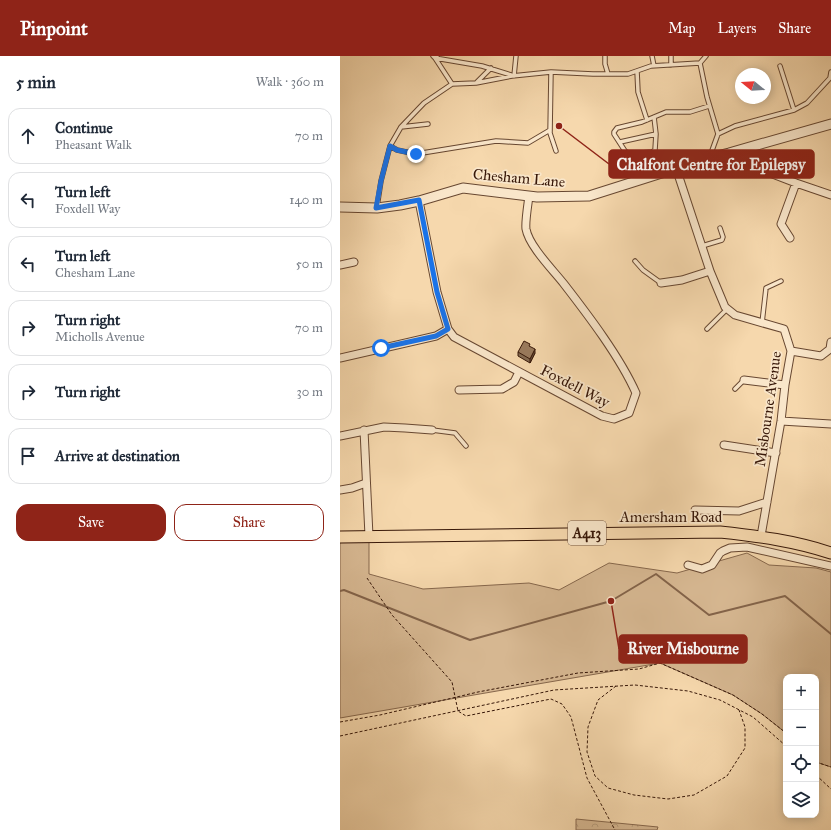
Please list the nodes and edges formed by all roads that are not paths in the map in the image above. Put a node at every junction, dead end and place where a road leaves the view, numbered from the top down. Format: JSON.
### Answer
{"nodes":[{"id":1,"x":516,"y":56,"type":"edge"},
{"id":2,"x":605,"y":56,"type":"edge"},
{"id":3,"x":652,"y":56,"type":"edge"},
{"id":4,"x":671,"y":56,"type":"edge"},
{"id":5,"x":706,"y":56,"type":"edge"},
{"id":6,"x":435,"y":57,"type":"edge"},
{"id":7,"x":700,"y":63,"type":"junction"},
{"id":8,"x":671,"y":65,"type":"junction"},
{"id":9,"x":654,"y":66,"type":"junction"},
{"id":10,"x":780,"y":66,"type":"dead end"},
{"id":11,"x":491,"y":68,"type":"junction"},
{"id":12,"x":637,"y":71,"type":"junction"},
{"id":13,"x":551,"y":72,"type":"junction"},
{"id":14,"x":831,"y":72,"type":"edge"},
{"id":15,"x":608,"y":74,"type":"junction"},
{"id":16,"x":513,"y":76,"type":"junction"},
{"id":17,"x":476,"y":83,"type":"junction"},
{"id":18,"x":452,"y":84,"type":"junction"},
{"id":19,"x":709,"y":106,"type":"junction"},
{"id":20,"x":794,"y":110,"type":"junction"},
{"id":21,"x":654,"y":117,"type":"junction"},
{"id":22,"x":647,"y":120,"type":"junction"},
{"id":23,"x":428,"y":124,"type":"dead end"},
{"id":24,"x":831,"y":124,"type":"edge"},
{"id":25,"x":401,"y":127,"type":"junction"},
{"id":26,"x":550,"y":130,"type":"junction"},
{"id":27,"x":656,"y":134,"type":"junction"},
{"id":28,"x":718,"y":134,"type":"junction"},
{"id":29,"x":620,"y":142,"type":"junction"},
{"id":30,"x":390,"y":146,"type":"junction"},
{"id":31,"x":556,"y":151,"type":"dead end"},
{"id":32,"x":729,"y":153,"type":"junction"},
{"id":33,"x":709,"y":158,"type":"junction"},
{"id":34,"x":676,"y":168,"type":"junction"},
{"id":35,"x":796,"y":184,"type":"junction"},
{"id":36,"x":831,"y":195,"type":"edge"},
{"id":37,"x":529,"y":196,"type":"junction"},
{"id":38,"x":419,"y":200,"type":"junction"},
{"id":39,"x":340,"y":207,"type":"edge"},
{"id":40,"x":376,"y":208,"type":"junction"},
{"id":41,"x":720,"y":228,"type":"dead end"},
{"id":42,"x":790,"y":238,"type":"dead end"},
{"id":43,"x":702,"y":246,"type":"junction"},
{"id":44,"x":635,"y":261,"type":"dead end"},
{"id":45,"x":354,"y":262,"type":"dead end"},
{"id":46,"x":340,"y":265,"type":"edge"},
{"id":47,"x":710,"y":271,"type":"junction"},
{"id":48,"x":781,"y":281,"type":"dead end"},
{"id":49,"x":661,"y":283,"type":"joint"},
{"id":50,"x":727,"y":309,"type":"junction"},
{"id":51,"x":762,"y":323,"type":"junction"},
{"id":52,"x":448,"y":329,"type":"junction"},
{"id":53,"x":707,"y":329,"type":"dead end"},
{"id":54,"x":831,"y":342,"type":"edge"},
{"id":55,"x":791,"y":351,"type":"junction"},
{"id":56,"x":340,"y":358,"type":"edge"},
{"id":57,"x":519,"y":372,"type":"junction"},
{"id":58,"x":744,"y":380,"type":"joint"},
{"id":59,"x":784,"y":385,"type":"junction"},
{"id":60,"x":735,"y":389,"type":"dead end"},
{"id":61,"x":459,"y":390,"type":"dead end"},
{"id":62,"x":781,"y":421,"type":"junction"},
{"id":63,"x":831,"y":424,"type":"edge"},
{"id":64,"x":364,"y":430,"type":"junction"},
{"id":65,"x":432,"y":430,"type":"joint"},
{"id":66,"x":340,"y":436,"type":"edge"},
{"id":67,"x":724,"y":445,"type":"dead end"},
{"id":68,"x":466,"y":446,"type":"dead end"},
{"id":69,"x":776,"y":453,"type":"junction"},
{"id":70,"x":366,"y":483,"type":"junction"},
{"id":71,"x":340,"y":490,"type":"edge"},
{"id":72,"x":767,"y":502,"type":"junction"},
{"id":73,"x":695,"y":510,"type":"dead end"},
{"id":74,"x":369,"y":536,"type":"junction"},
{"id":75,"x":760,"y":536,"type":"junction"},
{"id":76,"x":340,"y":537,"type":"edge"},
{"id":77,"x":831,"y":553,"type":"edge"},
{"id":78,"x":688,"y":565,"type":"dead end"},
{"id":79,"x":831,"y":566,"type":"edge"}],
"edges":[{"from":1,"to":16,"type":"lane"},
{"from":2,"to":15,"type":"lane"},
{"from":3,"to":9,"type":"lane"},
{"from":4,"to":8,"type":"lane"},
{"from":5,"to":7,"type":"lane"},
{"from":6,"to":11,"type":"lane"},
{"from":6,"to":18,"type":"lane"},
{"from":7,"to":8,"type":"lane"},
{"from":7,"to":19,"type":"lane"},
{"from":8,"to":9,"type":"lane"},
{"from":9,"to":12,"type":"lane"},
{"from":10,"to":20,"type":"lane"},
{"from":11,"to":16,"type":"lane"},
{"from":11,"to":17,"type":"lane"},
{"from":12,"to":15,"type":"lane"},
{"from":12,"to":22,"type":"lane"},
{"from":13,"to":15,"type":"lane"},
{"from":13,"to":16,"type":"lane"},
{"from":13,"to":26,"type":"lane"},
{"from":14,"to":20,"type":"lane"},
{"from":16,"to":17,"type":"lane"},
{"from":17,"to":18,"type":"lane"},
{"from":18,"to":25,"type":"lane"},
{"from":19,"to":21,"type":"lane"},
{"from":19,"to":28,"type":"lane"},
{"from":20,"to":28,"type":"lane"},
{"from":21,"to":22,"type":"lane"},
{"from":21,"to":27,"type":"lane"},
{"from":22,"to":29,"type":"lane"},
{"from":23,"to":25,"type":"lane"},
{"from":24,"to":32,"type":"street","name":"Chesham Lane"},
{"from":25,"to":30,"type":"lane"},
{"from":26,"to":30,"type":"lane"},
{"from":26,"to":31,"type":"lane"},
{"from":27,"to":29,"type":"lane"},
{"from":27,"to":29,"type":"lane"},
{"from":28,"to":33,"type":"lane"},
{"from":30,"to":40,"type":"lane"},
{"from":32,"to":33,"type":"street","name":"Chesham Lane"},
{"from":32,"to":35,"type":"street"},
{"from":33,"to":34,"type":"street","name":"Chesham Lane"},
{"from":34,"to":37,"type":"street","name":"Chesham Lane"},
{"from":34,"to":43,"type":"street"},
{"from":35,"to":36,"type":"street"},
{"from":35,"to":42,"type":"street"},
{"from":37,"to":38,"type":"street","name":"Chesham Lane"},
{"from":37,"to":57,"type":"street","name":"Foxdell Way"},
{"from":38,"to":40,"type":"street","name":"Chesham Lane"},
{"from":38,"to":52,"type":"street"},
{"from":39,"to":40,"type":"street","name":"Chesham Lane"},
{"from":41,"to":43,"type":"lane"},
{"from":43,"to":47,"type":"street"},
{"from":44,"to":49,"type":"lane"},
{"from":45,"to":46,"type":"street"},
{"from":47,"to":49,"type":"street"},
{"from":47,"to":50,"type":"street"},
{"from":48,"to":51,"type":"lane"},
{"from":50,"to":51,"type":"street","name":"Misbourne Avenue"},
{"from":50,"to":53,"type":"lane"},
{"from":51,"to":55,"type":"street","name":"Misbourne Avenue"},
{"from":52,"to":56,"type":"street"},
{"from":52,"to":57,"type":"street","name":"Foxdell Way"},
{"from":54,"to":55,"type":"street"},
{"from":55,"to":59,"type":"street","name":"Misbourne Avenue"},
{"from":57,"to":61,"type":"street"},
{"from":58,"to":59,"type":"street"},
{"from":58,"to":60,"type":"lane"},
{"from":59,"to":62,"type":"street","name":"Misbourne Avenue"},
{"from":62,"to":63,"type":"street"},
{"from":62,"to":69,"type":"street","name":"Misbourne Avenue"},
{"from":64,"to":65,"type":"street"},
{"from":64,"to":66,"type":"street"},
{"from":64,"to":70,"type":"street"},
{"from":65,"to":68,"type":"lane"},
{"from":67,"to":69,"type":"street"},
{"from":69,"to":72,"type":"street","name":"Misbourne Avenue"},
{"from":70,"to":71,"type":"street"},
{"from":70,"to":74,"type":"street"},
{"from":72,"to":73,"type":"street"},
{"from":72,"to":75,"type":"street","name":"Misbourne Avenue"},
{"from":74,"to":75,"type":"highway","name":"Amersham Road","number":"A413"},
{"from":74,"to":76,"type":"highway","name":"Amersham Road","number":"A413"},
{"from":75,"to":77,"type":"highway","name":"Amersham Road","number":"A413"},
{"from":78,"to":79,"type":"street"}]}
